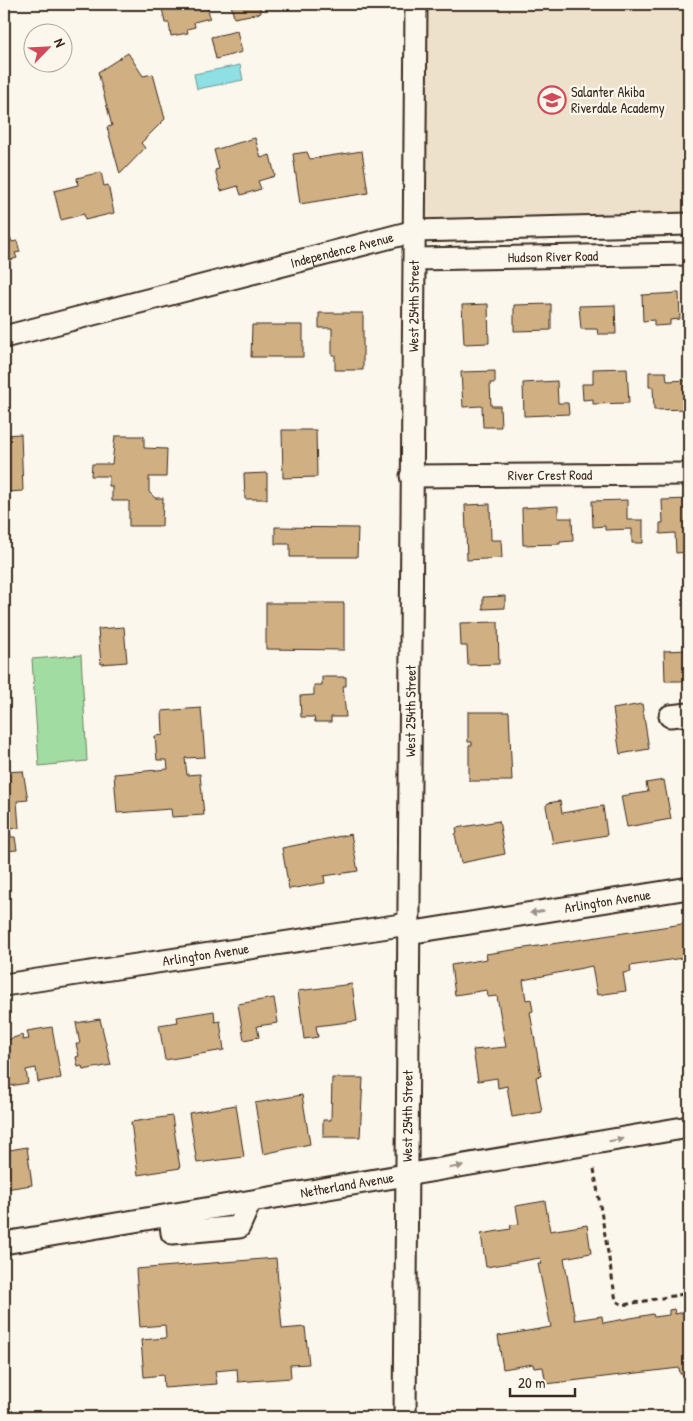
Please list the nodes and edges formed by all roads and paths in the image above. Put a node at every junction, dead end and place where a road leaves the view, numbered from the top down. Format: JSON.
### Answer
{"nodes":[{"id":1,"x":416,"y":4,"type":"edge"},
{"id":2,"x":689,"y":224,"type":"edge"},
{"id":3,"x":415,"y":231,"type":"junction"},
{"id":4,"x":689,"y":254,"type":"edge"},
{"id":5,"x":415,"y":259,"type":"junction"},
{"id":6,"x":4,"y":337,"type":"edge"},
{"id":7,"x":689,"y":474,"type":"edge"},
{"id":8,"x":411,"y":476,"type":"junction"},
{"id":9,"x":689,"y":888,"type":"edge"},
{"id":10,"x":408,"y":928,"type":"junction"},
{"id":11,"x":4,"y":985,"type":"edge"},
{"id":12,"x":689,"y":1127,"type":"edge"},
{"id":13,"x":687,"y":1153,"type":"dead end"},
{"id":14,"x":689,"y":1164,"type":"edge"},
{"id":15,"x":594,"y":1169,"type":"dead end"},
{"id":16,"x":407,"y":1175,"type":"junction"},
{"id":17,"x":4,"y":1243,"type":"edge"},
{"id":18,"x":689,"y":1293,"type":"edge"},
{"id":19,"x":406,"y":1417,"type":"edge"}],
"edges":[{"from":1,"to":3,"type":"street","name":"West 254th Street"},
{"from":2,"to":3,"type":"street","name":"Independence Avenue"},
{"from":3,"to":5,"type":"street","name":"West 254th Street"},
{"from":3,"to":6,"type":"street","name":"Independence Avenue"},
{"from":4,"to":5,"type":"street","name":"Hudson River Road"},
{"from":5,"to":8,"type":"street","name":"West 254th Street"},
{"from":7,"to":8,"type":"street","name":"River Crest Road"},
{"from":8,"to":10,"type":"street","name":"West 254th Street"},
{"from":9,"to":10,"type":"street","name":"Arlington Avenue","one_way":true},
{"from":10,"to":11,"type":"street","name":"Arlington Avenue"},
{"from":10,"to":16,"type":"street","name":"West 254th Street"},
{"from":16,"to":12,"type":"street","name":"Netherland Avenue","one_way":true},
{"from":13,"to":14,"type":"path"},
{"from":15,"to":18,"type":"path"},
{"from":16,"to":17,"type":"street","name":"Netherland Avenue"},
{"from":16,"to":19,"type":"street","name":"West 254th Street"}]}
